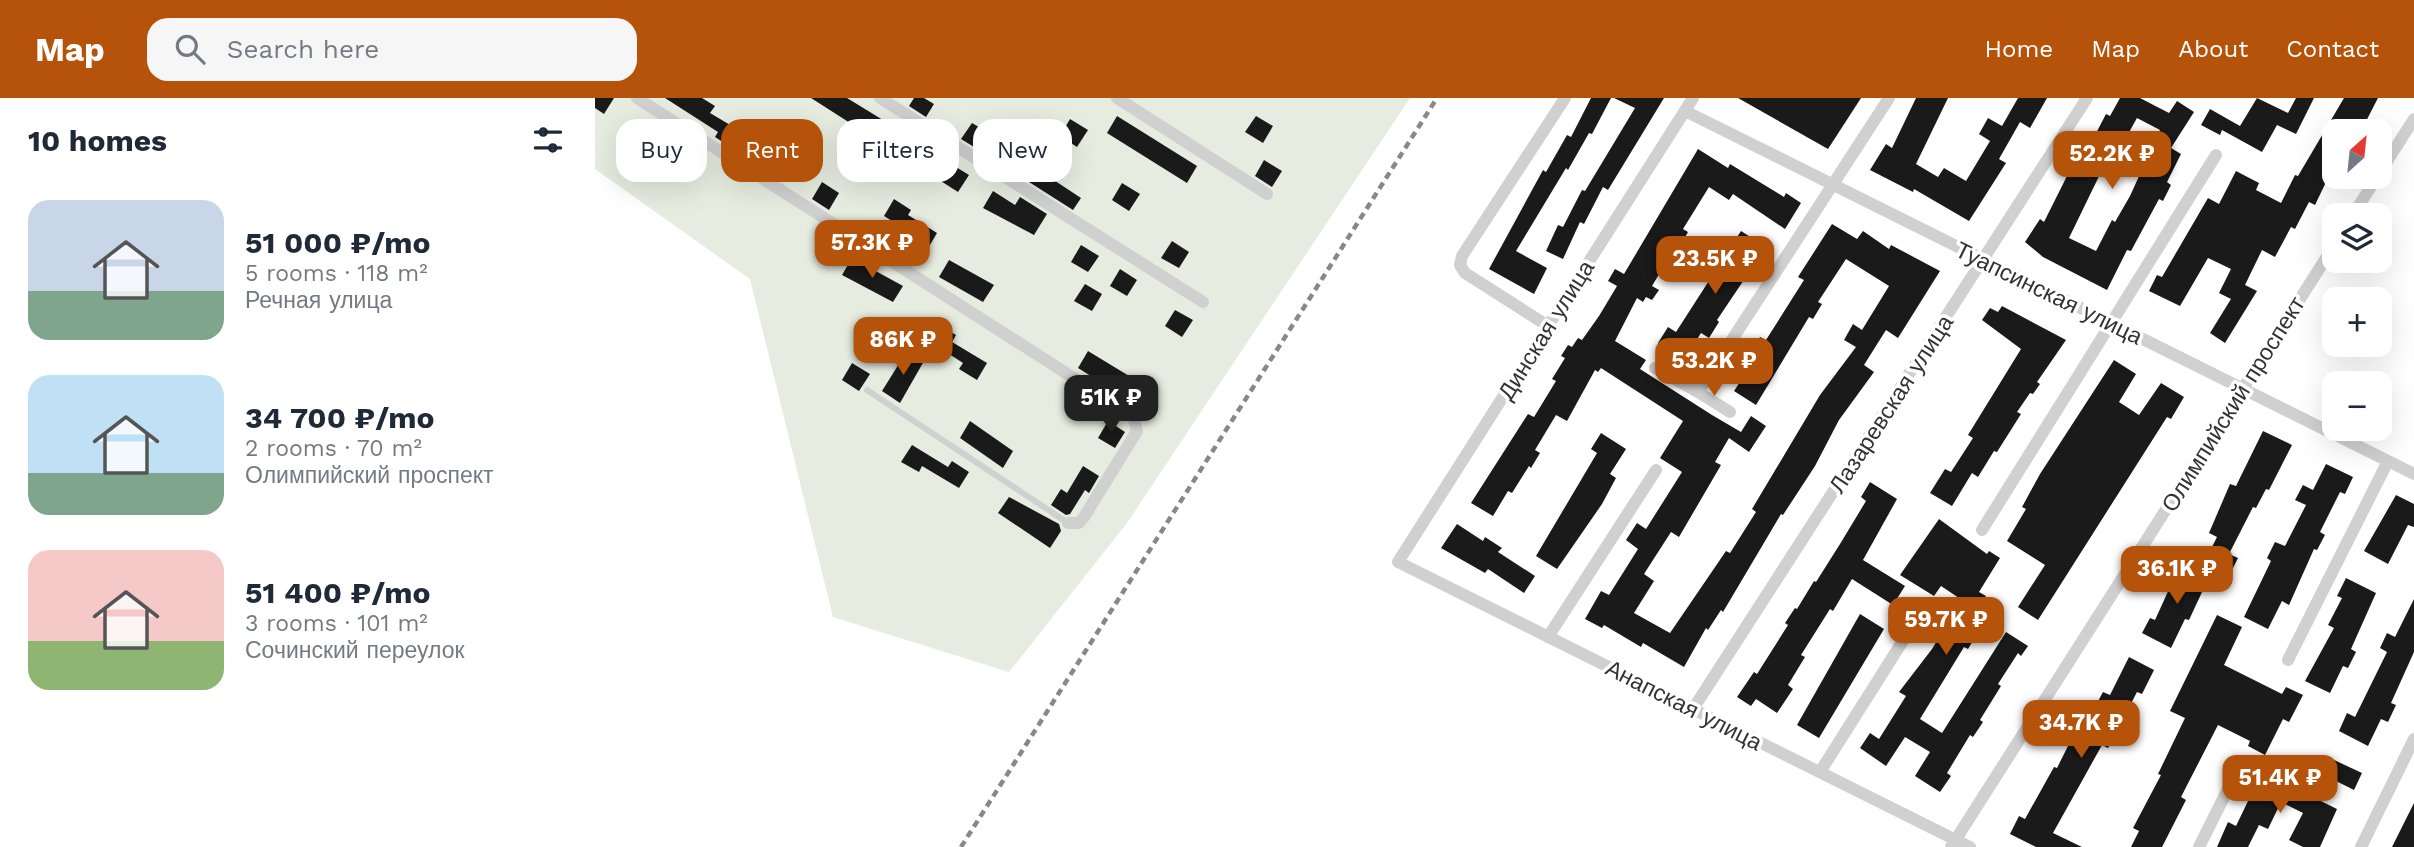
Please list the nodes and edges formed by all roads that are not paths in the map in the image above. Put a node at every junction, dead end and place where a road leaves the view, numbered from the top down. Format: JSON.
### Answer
{"nodes":[{"id":1,"x":637,"y":98,"type":"edge"},
{"id":2,"x":880,"y":98,"type":"edge"},
{"id":3,"x":1117,"y":98,"type":"edge"},
{"id":4,"x":1565,"y":98,"type":"edge"},
{"id":5,"x":1693,"y":98,"type":"edge"},
{"id":6,"x":1889,"y":98,"type":"edge"},
{"id":7,"x":2087,"y":98,"type":"edge"},
{"id":8,"x":1685,"y":111,"type":"junction"},
{"id":9,"x":2414,"y":119,"type":"edge"},
{"id":10,"x":2392,"y":154,"type":"edge"},
{"id":11,"x":2216,"y":155,"type":"dead end"},
{"id":12,"x":1834,"y":186,"type":"junction"},
{"id":13,"x":1267,"y":194,"type":"dead end"},
{"id":14,"x":1984,"y":260,"type":"junction"},
{"id":15,"x":2322,"y":264,"type":"edge"},
{"id":16,"x":1203,"y":302,"type":"dead end"},
{"id":17,"x":2110,"y":322,"type":"junction"},
{"id":18,"x":1548,"y":326,"type":"junction"},
{"id":19,"x":1655,"y":368,"type":"dead end"},
{"id":20,"x":2243,"y":389,"type":"junction"},
{"id":21,"x":867,"y":390,"type":"dead end"},
{"id":22,"x":1697,"y":392,"type":"junction"},
{"id":23,"x":1730,"y":412,"type":"dead end"},
{"id":24,"x":2388,"y":461,"type":"junction"},
{"id":25,"x":1656,"y":470,"type":"dead end"},
{"id":26,"x":2414,"y":474,"type":"edge"},
{"id":27,"x":1067,"y":523,"type":"joint"},
{"id":28,"x":1982,"y":530,"type":"dead end"},
{"id":29,"x":1398,"y":562,"type":"joint"},
{"id":30,"x":1923,"y":610,"type":"dead end"},
{"id":31,"x":1548,"y":637,"type":"junction"},
{"id":32,"x":2288,"y":660,"type":"dead end"},
{"id":33,"x":1693,"y":709,"type":"junction"},
{"id":34,"x":2414,"y":739,"type":"edge"},
{"id":35,"x":1820,"y":772,"type":"junction"},
{"id":36,"x":2234,"y":777,"type":"dead end"},
{"id":37,"x":1953,"y":843,"type":"edge"},
{"id":38,"x":1970,"y":847,"type":"edge"},
{"id":39,"x":2199,"y":847,"type":"edge"},
{"id":40,"x":2361,"y":847,"type":"edge"}],
"edges":[{"from":1,"to":27,"type":"street"},
{"from":2,"to":16,"type":"street"},
{"from":3,"to":13,"type":"street"},
{"from":4,"to":18,"type":"street"},
{"from":5,"to":8,"type":"street","name":"Динская улица"},
{"from":6,"to":12,"type":"street"},
{"from":7,"to":14,"type":"street","name":"Лазаревская улица"},
{"from":8,"to":12,"type":"street","name":"Туапсинская улица"},
{"from":8,"to":18,"type":"street","name":"Динская улица"},
{"from":9,"to":10,"type":"street"},
{"from":11,"to":17,"type":"street"},
{"from":12,"to":14,"type":"street","name":"Туапсинская улица"},
{"from":12,"to":22,"type":"street"},
{"from":14,"to":17,"type":"street","name":"Туапсинская улица"},
{"from":14,"to":33,"type":"street","name":"Лазаревская улица"},
{"from":15,"to":20,"type":"street","name":"Олимпийский проспект"},
{"from":17,"to":20,"type":"street","name":"Туапсинская улица"},
{"from":17,"to":28,"type":"street"},
{"from":18,"to":29,"type":"street","name":"Динская улица"},
{"from":19,"to":22,"type":"street"},
{"from":20,"to":24,"type":"street","name":"Туапсинская улица"},
{"from":20,"to":37,"type":"street","name":"Олимпийский проспект"},
{"from":21,"to":27,"type":"lane"},
{"from":22,"to":23,"type":"street"},
{"from":24,"to":26,"type":"street","name":"Туапсинская улица"},
{"from":24,"to":32,"type":"street"},
{"from":25,"to":31,"type":"street"},
{"from":29,"to":31,"type":"street","name":"Анапская улица"},
{"from":30,"to":35,"type":"street"},
{"from":31,"to":33,"type":"street","name":"Анапская улица"},
{"from":33,"to":35,"type":"street","name":"Анапская улица"},
{"from":34,"to":40,"type":"street"},
{"from":35,"to":37,"type":"street","name":"Анапская улица"},
{"from":36,"to":39,"type":"street"},
{"from":37,"to":38,"type":"street","name":"Анапская улица"}]}
